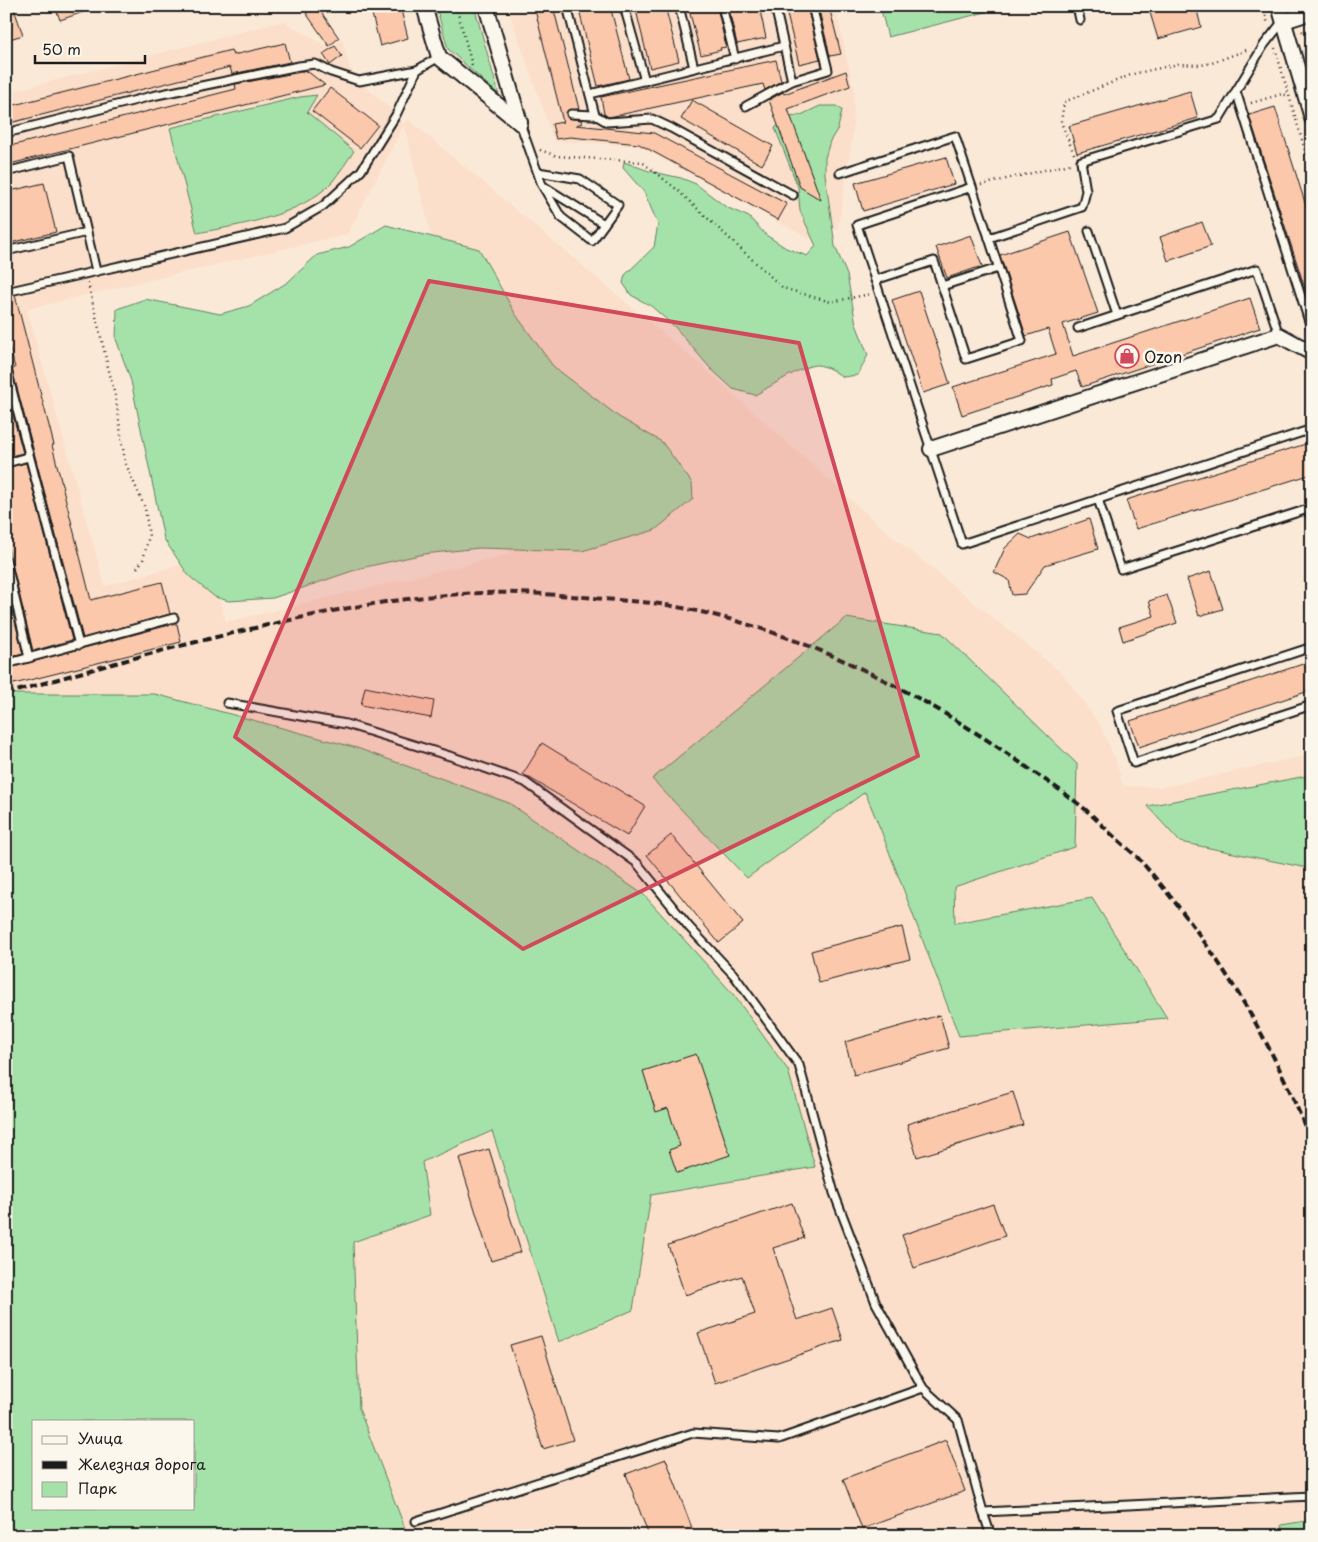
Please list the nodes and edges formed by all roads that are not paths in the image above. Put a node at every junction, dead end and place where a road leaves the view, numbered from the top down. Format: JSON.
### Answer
{"nodes":[{"id":1,"x":424,"y":6,"type":"edge"},
{"id":2,"x":486,"y":6,"type":"edge"},
{"id":3,"x":567,"y":6,"type":"edge"},
{"id":4,"x":624,"y":6,"type":"edge"},
{"id":5,"x":679,"y":6,"type":"edge"},
{"id":6,"x":722,"y":6,"type":"edge"},
{"id":7,"x":775,"y":6,"type":"edge"},
{"id":8,"x":812,"y":6,"type":"edge"},
{"id":9,"x":1076,"y":6,"type":"edge"},
{"id":10,"x":1279,"y":6,"type":"edge"},
{"id":11,"x":1312,"y":12,"type":"edge"},
{"id":12,"x":1080,"y":20,"type":"dead end"},
{"id":13,"x":1284,"y":21,"type":"junction"},
{"id":14,"x":784,"y":46,"type":"junction"},
{"id":15,"x":439,"y":57,"type":"junction"},
{"id":16,"x":735,"y":58,"type":"junction"},
{"id":17,"x":694,"y":68,"type":"junction"},
{"id":18,"x":416,"y":70,"type":"junction"},
{"id":19,"x":645,"y":81,"type":"junction"},
{"id":20,"x":792,"y":81,"type":"junction"},
{"id":21,"x":1236,"y":91,"type":"junction"},
{"id":22,"x":590,"y":94,"type":"junction"},
{"id":23,"x":1309,"y":100,"type":"edge"},
{"id":24,"x":746,"y":106,"type":"dead end"},
{"id":25,"x":571,"y":114,"type":"dead end"},
{"id":26,"x":595,"y":115,"type":"junction"},
{"id":27,"x":1312,"y":118,"type":"edge"},
{"id":28,"x":520,"y":123,"type":"junction"},
{"id":29,"x":6,"y":133,"type":"edge"},
{"id":30,"x":6,"y":172,"type":"edge"},
{"id":31,"x":538,"y":172,"type":"junction"},
{"id":32,"x":840,"y":173,"type":"dead end"},
{"id":33,"x":542,"y":185,"type":"junction"},
{"id":34,"x":972,"y":187,"type":"junction"},
{"id":35,"x":793,"y":195,"type":"dead end"},
{"id":36,"x":604,"y":224,"type":"junction"},
{"id":37,"x":1089,"y":231,"type":"dead end"},
{"id":38,"x":87,"y":232,"type":"junction"},
{"id":39,"x":989,"y":238,"type":"junction"},
{"id":40,"x":6,"y":251,"type":"edge"},
{"id":41,"x":998,"y":268,"type":"junction"},
{"id":42,"x":96,"y":271,"type":"junction"},
{"id":43,"x":875,"y":280,"type":"junction"},
{"id":44,"x":942,"y":286,"type":"junction"},
{"id":45,"x":6,"y":292,"type":"edge"},
{"id":46,"x":1117,"y":315,"type":"junction"},
{"id":47,"x":1078,"y":328,"type":"dead end"},
{"id":48,"x":1312,"y":331,"type":"edge"},
{"id":49,"x":1278,"y":335,"type":"junction"},
{"id":50,"x":1312,"y":353,"type":"edge"},
{"id":51,"x":6,"y":367,"type":"edge"},
{"id":52,"x":1312,"y":429,"type":"edge"},
{"id":53,"x":931,"y":449,"type":"junction"},
{"id":54,"x":28,"y":457,"type":"junction"},
{"id":55,"x":6,"y":463,"type":"edge"},
{"id":56,"x":1098,"y":499,"type":"junction"},
{"id":57,"x":1312,"y":521,"type":"edge"},
{"id":58,"x":6,"y":560,"type":"edge"},
{"id":59,"x":174,"y":618,"type":"dead end"},
{"id":60,"x":79,"y":645,"type":"junction"},
{"id":61,"x":1312,"y":647,"type":"edge"},
{"id":62,"x":29,"y":658,"type":"junction"},
{"id":63,"x":6,"y":664,"type":"edge"},
{"id":64,"x":226,"y":703,"type":"dead end"},
{"id":65,"x":1312,"y":705,"type":"edge"},
{"id":66,"x":923,"y":1388,"type":"junction"},
{"id":67,"x":1312,"y":1496,"type":"edge"},
{"id":68,"x":983,"y":1512,"type":"junction"},
{"id":69,"x":416,"y":1521,"type":"dead end"},
{"id":70,"x":991,"y":1536,"type":"edge"}],
"edges":[{"from":1,"to":15,"type":"street"},
{"from":2,"to":28,"type":"street"},
{"from":3,"to":22,"type":"lane"},
{"from":4,"to":19,"type":"lane"},
{"from":5,"to":17,"type":"lane"},
{"from":6,"to":16,"type":"lane"},
{"from":7,"to":14,"type":"lane"},
{"from":8,"to":20,"type":"lane"},
{"from":9,"to":12,"type":"lane"},
{"from":10,"to":13,"type":"street"},
{"from":11,"to":13,"type":"street"},
{"from":13,"to":21,"type":"lane"},
{"from":13,"to":23,"type":"street"},
{"from":14,"to":16,"type":"lane"},
{"from":14,"to":20,"type":"lane"},
{"from":15,"to":18,"type":"lane"},
{"from":15,"to":28,"type":"street"},
{"from":16,"to":17,"type":"lane"},
{"from":17,"to":19,"type":"lane"},
{"from":18,"to":29,"type":"lane"},
{"from":18,"to":42,"type":"lane"},
{"from":19,"to":22,"type":"lane"},
{"from":20,"to":24,"type":"lane"},
{"from":21,"to":39,"type":"lane"},
{"from":21,"to":48,"type":"lane"},
{"from":22,"to":26,"type":"lane"},
{"from":23,"to":27,"type":"street"},
{"from":25,"to":26,"type":"lane"},
{"from":26,"to":35,"type":"lane"},
{"from":28,"to":31,"type":"lane"},
{"from":30,"to":38,"type":"lane"},
{"from":31,"to":33,"type":"lane"},
{"from":31,"to":36,"type":"lane"},
{"from":32,"to":34,"type":"lane"},
{"from":33,"to":36,"type":"lane"},
{"from":33,"to":36,"type":"lane"},
{"from":34,"to":39,"type":"lane"},
{"from":34,"to":43,"type":"lane"},
{"from":37,"to":46,"type":"lane"},
{"from":38,"to":40,"type":"lane"},
{"from":38,"to":42,"type":"lane"},
{"from":39,"to":41,"type":"lane"},
{"from":41,"to":44,"type":"lane"},
{"from":41,"to":44,"type":"lane"},
{"from":42,"to":45,"type":"lane"},
{"from":43,"to":44,"type":"lane"},
{"from":43,"to":53,"type":"lane"},
{"from":46,"to":47,"type":"lane"},
{"from":46,"to":49,"type":"lane"},
{"from":49,"to":50,"type":"street"},
{"from":49,"to":53,"type":"street"},
{"from":51,"to":54,"type":"lane"},
{"from":52,"to":56,"type":"lane"},
{"from":53,"to":56,"type":"lane"},
{"from":54,"to":55,"type":"lane"},
{"from":54,"to":60,"type":"lane"},
{"from":56,"to":57,"type":"lane"},
{"from":58,"to":62,"type":"lane"},
{"from":59,"to":60,"type":"lane"},
{"from":60,"to":62,"type":"lane"},
{"from":61,"to":65,"type":"lane"},
{"from":62,"to":63,"type":"lane"},
{"from":64,"to":66,"type":"lane"},
{"from":66,"to":68,"type":"lane"},
{"from":66,"to":69,"type":"lane"},
{"from":67,"to":68,"type":"lane"},
{"from":68,"to":70,"type":"lane"}]}
